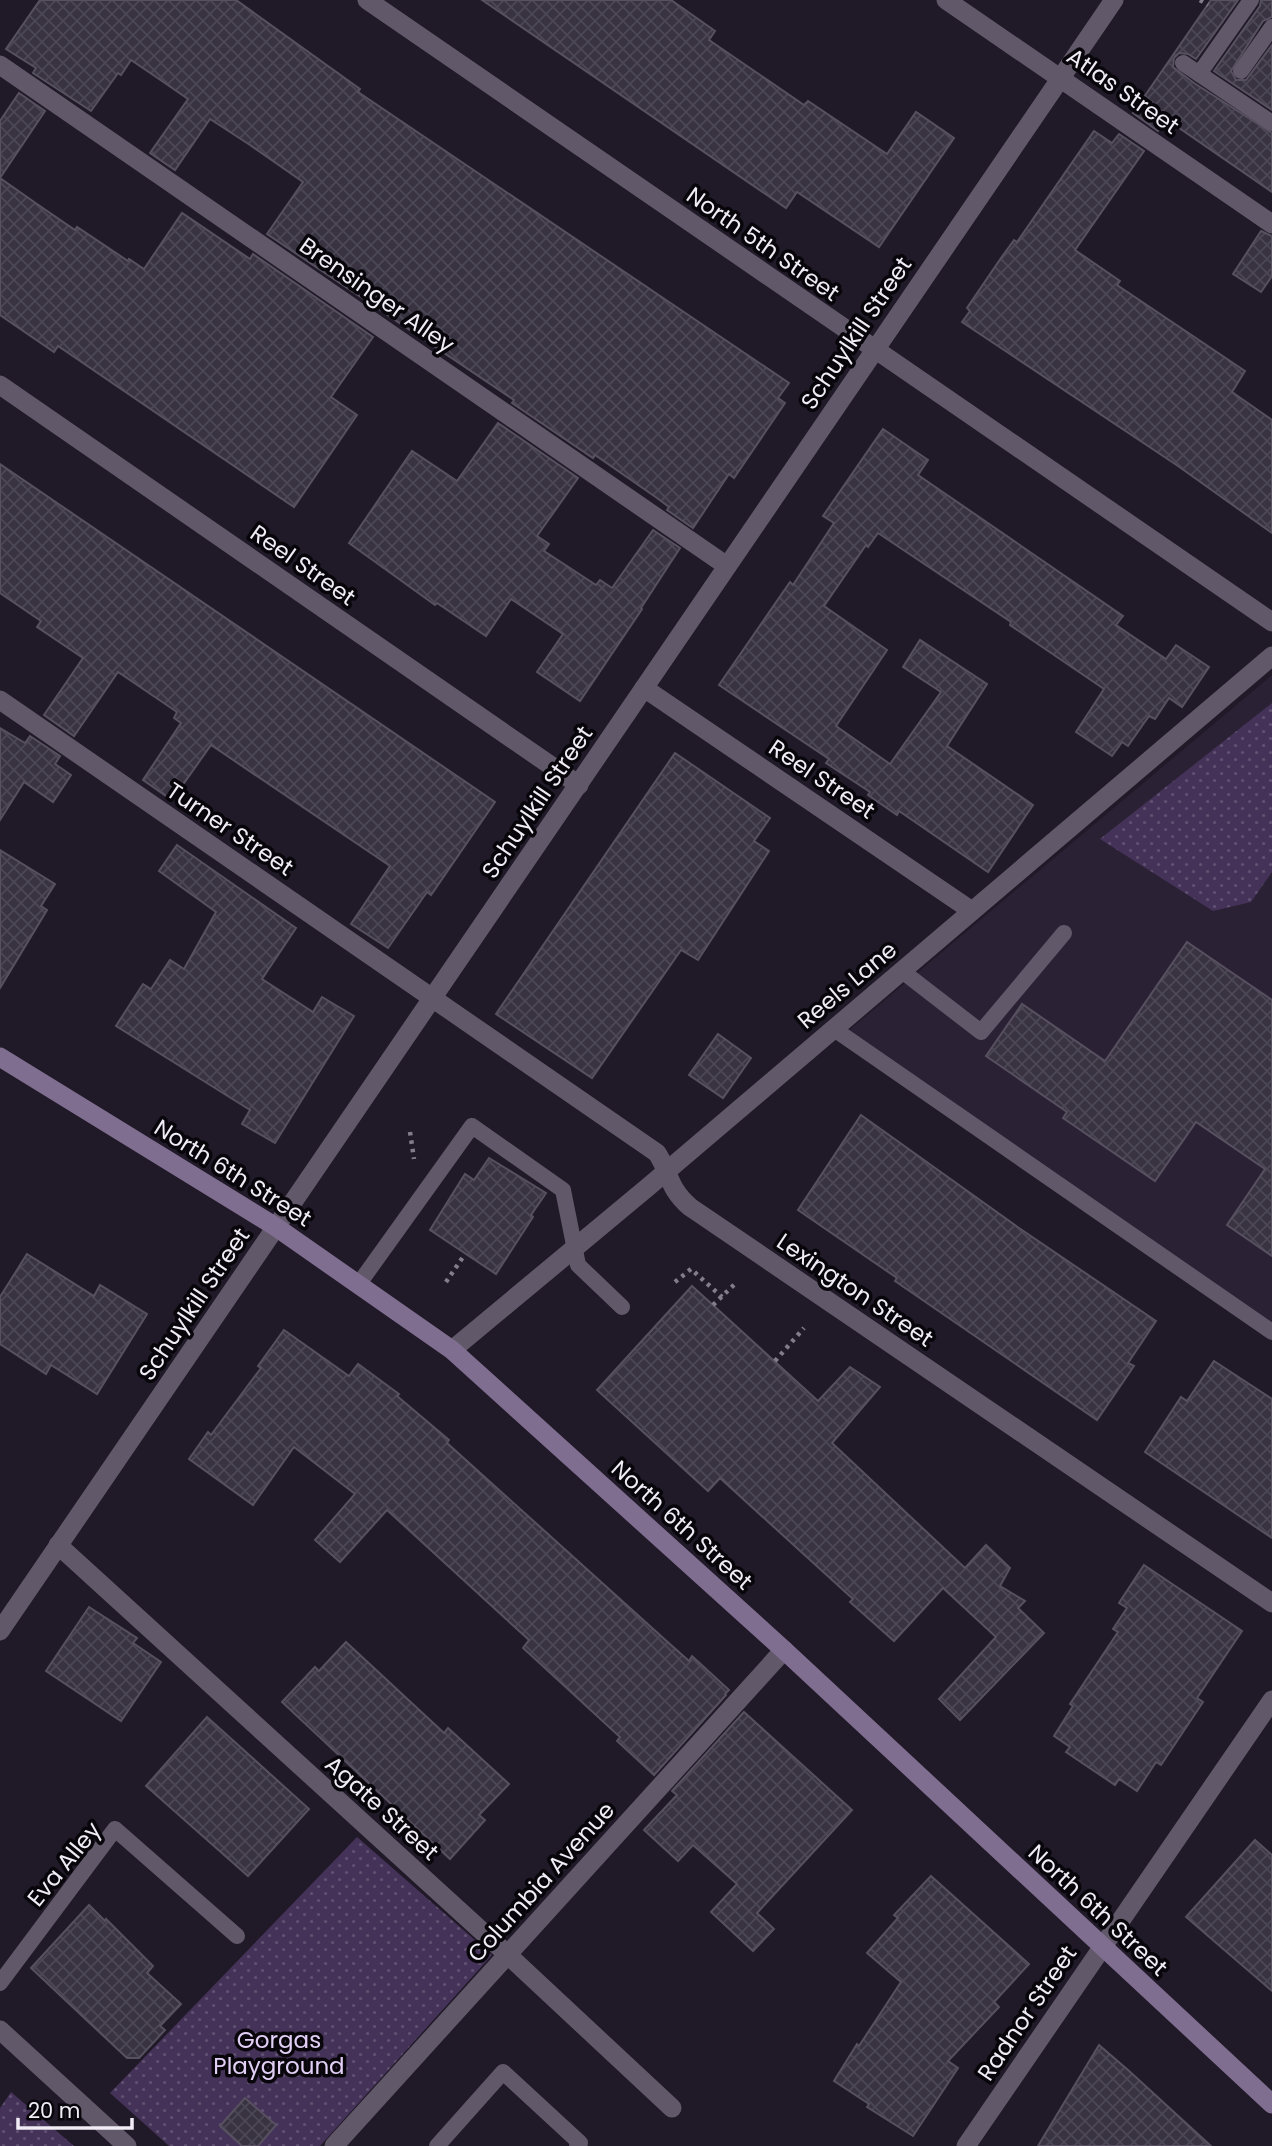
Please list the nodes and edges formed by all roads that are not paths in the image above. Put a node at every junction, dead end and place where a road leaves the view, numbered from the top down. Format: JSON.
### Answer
{"nodes":[{"id":1,"x":367,"y":0,"type":"edge"},
{"id":2,"x":946,"y":0,"type":"edge"},
{"id":3,"x":1115,"y":0,"type":"edge"},
{"id":4,"x":1251,"y":0,"type":"edge"},
{"id":5,"x":1272,"y":27,"type":"edge"},
{"id":6,"x":1184,"y":63,"type":"dead end"},
{"id":7,"x":0,"y":65,"type":"edge"},
{"id":8,"x":1241,"y":71,"type":"dead end"},
{"id":9,"x":1199,"y":74,"type":"junction"},
{"id":10,"x":1062,"y":78,"type":"junction"},
{"id":11,"x":1272,"y":123,"type":"edge"},
{"id":12,"x":1272,"y":223,"type":"edge"},
{"id":13,"x":875,"y":349,"type":"junction"},
{"id":14,"x":0,"y":384,"type":"edge"},
{"id":15,"x":727,"y":566,"type":"junction"},
{"id":16,"x":1272,"y":622,"type":"edge"},
{"id":17,"x":1272,"y":656,"type":"edge"},
{"id":18,"x":644,"y":688,"type":"junction"},
{"id":19,"x":0,"y":700,"type":"edge"},
{"id":20,"x":579,"y":785,"type":"junction"},
{"id":21,"x":972,"y":911,"type":"junction"},
{"id":22,"x":1063,"y":933,"type":"dead end"},
{"id":23,"x":902,"y":971,"type":"junction"},
{"id":24,"x":433,"y":997,"type":"junction"},
{"id":25,"x":834,"y":1029,"type":"junction"},
{"id":26,"x":0,"y":1057,"type":"edge"},
{"id":27,"x":666,"y":1171,"type":"junction"},
{"id":28,"x":276,"y":1227,"type":"junction"},
{"id":29,"x":575,"y":1249,"type":"junction"},
{"id":30,"x":358,"y":1285,"type":"junction"},
{"id":31,"x":622,"y":1307,"type":"dead end"},
{"id":32,"x":1272,"y":1332,"type":"edge"},
{"id":33,"x":452,"y":1350,"type":"junction"},
{"id":34,"x":58,"y":1545,"type":"junction"},
{"id":35,"x":1272,"y":1603,"type":"edge"},
{"id":36,"x":0,"y":1630,"type":"edge"},
{"id":37,"x":783,"y":1650,"type":"junction"},
{"id":38,"x":1272,"y":1700,"type":"edge"},
{"id":39,"x":237,"y":1936,"type":"dead end"},
{"id":40,"x":1102,"y":1947,"type":"junction"},
{"id":41,"x":508,"y":1955,"type":"junction"},
{"id":42,"x":0,"y":1983,"type":"edge"},
{"id":43,"x":3,"y":2039,"type":"edge"},
{"id":44,"x":1272,"y":2104,"type":"edge"},
{"id":45,"x":673,"y":2108,"type":"dead end"},
{"id":46,"x":127,"y":2146,"type":"edge"},
{"id":47,"x":334,"y":2146,"type":"edge"},
{"id":48,"x":437,"y":2146,"type":"edge"},
{"id":49,"x":577,"y":2146,"type":"edge"},
{"id":50,"x":966,"y":2146,"type":"edge"}],
"edges":[{"from":1,"to":13,"type":"street","name":"North 5th Street"},
{"from":2,"to":10,"type":"street","name":"Atlas Street"},
{"from":3,"to":10,"type":"street","name":"Schuylkill Street"},
{"from":4,"to":9,"type":"lane"},
{"from":5,"to":8,"type":"lane"},
{"from":6,"to":9,"type":"lane"},
{"from":7,"to":15,"type":"street","name":"Brensinger Alley"},
{"from":9,"to":11,"type":"lane"},
{"from":10,"to":12,"type":"street","name":"Atlas Street"},
{"from":10,"to":13,"type":"street","name":"Schuylkill Street"},
{"from":13,"to":15,"type":"street","name":"Schuylkill Street"},
{"from":13,"to":16,"type":"street","name":"North 5th Street"},
{"from":14,"to":20,"type":"street","name":"Reel Street"},
{"from":15,"to":18,"type":"street","name":"Schuylkill Street"},
{"from":17,"to":21,"type":"street","name":"Reels Lane"},
{"from":18,"to":20,"type":"street","name":"Schuylkill Street"},
{"from":18,"to":21,"type":"street","name":"Reel Street"},
{"from":19,"to":24,"type":"street","name":"Turner Street"},
{"from":20,"to":24,"type":"street","name":"Schuylkill Street"},
{"from":21,"to":23,"type":"street","name":"Reels Lane"},
{"from":22,"to":23,"type":"lane"},
{"from":23,"to":25,"type":"street","name":"Reels Lane"},
{"from":24,"to":27,"type":"street","name":"Lexington Street"},
{"from":24,"to":28,"type":"street","name":"Schuylkill Street"},
{"from":25,"to":27,"type":"street","name":"Reels Lane"},
{"from":25,"to":32,"type":"lane"},
{"from":26,"to":28,"type":"main road","name":"North 6th Street"},
{"from":27,"to":29,"type":"street","name":"Reels Lane"},
{"from":27,"to":35,"type":"street","name":"Lexington Street"},
{"from":28,"to":30,"type":"main road","name":"North 6th Street"},
{"from":28,"to":34,"type":"street","name":"Schuylkill Street"},
{"from":29,"to":30,"type":"lane"},
{"from":29,"to":31,"type":"lane"},
{"from":29,"to":33,"type":"street","name":"Reels Lane"},
{"from":30,"to":33,"type":"main road","name":"North 6th Street"},
{"from":33,"to":37,"type":"main road","name":"North 6th Street"},
{"from":34,"to":36,"type":"street","name":"Schuylkill Street"},
{"from":34,"to":41,"type":"street","name":"Agate Street"},
{"from":37,"to":40,"type":"main road","name":"North 6th Street"},
{"from":37,"to":41,"type":"street","name":"Columbia Avenue"},
{"from":38,"to":40,"type":"street","name":"Radnor Street"},
{"from":39,"to":42,"type":"lane","name":"Eva Alley"},
{"from":40,"to":44,"type":"main road","name":"North 6th Street"},
{"from":40,"to":50,"type":"street","name":"Radnor Street"},
{"from":41,"to":45,"type":"street","name":"Agate Street"},
{"from":41,"to":47,"type":"street","name":"Columbia Avenue"},
{"from":43,"to":46,"type":"street"},
{"from":48,"to":49,"type":"lane"}]}
